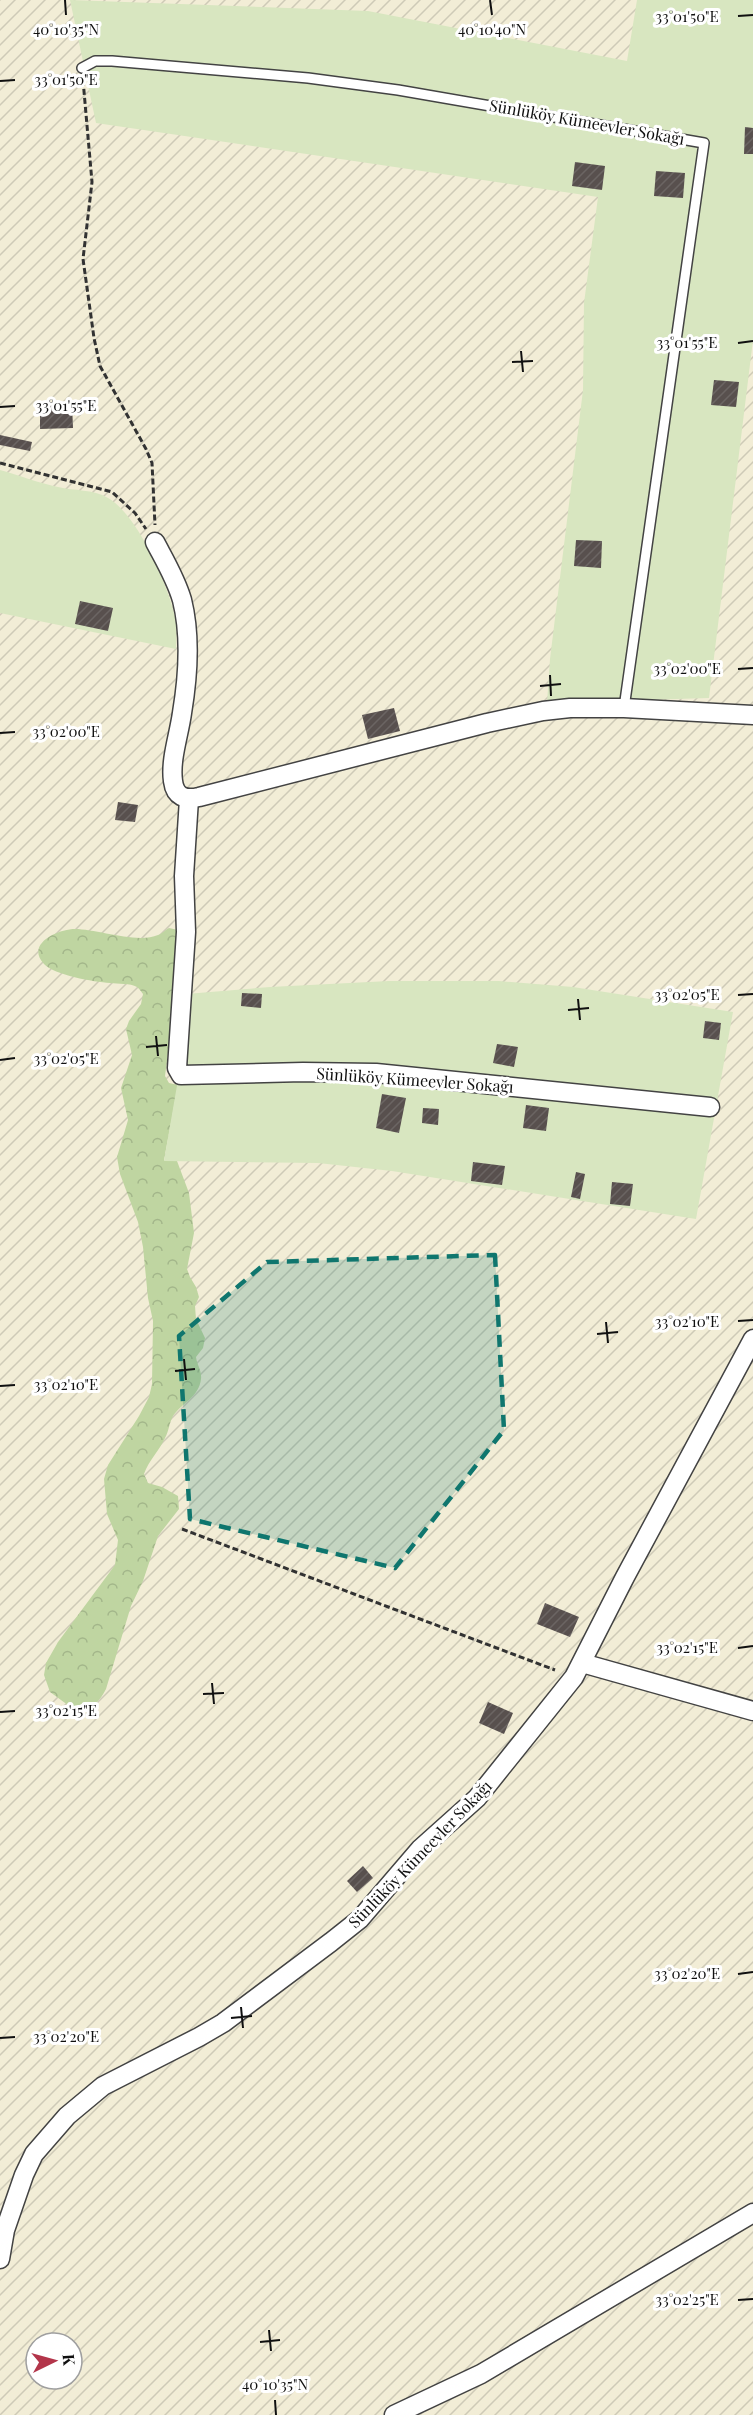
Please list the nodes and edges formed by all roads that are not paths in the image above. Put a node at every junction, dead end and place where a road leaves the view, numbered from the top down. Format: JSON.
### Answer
{"nodes":[{"id":1,"x":82,"y":68,"type":"road end"},
{"id":2,"x":155,"y":542,"type":"road end"},
{"id":3,"x":624,"y":708,"type":"junction"},
{"id":4,"x":753,"y":715,"type":"edge"},
{"id":5,"x":189,"y":799,"type":"junction"},
{"id":6,"x":710,"y":1107,"type":"dead end"},
{"id":7,"x":753,"y":1339,"type":"edge"},
{"id":8,"x":578,"y":1670,"type":"junction"},
{"id":9,"x":753,"y":1711,"type":"edge"},
{"id":10,"x":753,"y":2213,"type":"edge"},
{"id":11,"x":2,"y":2229,"type":"edge"},
{"id":12,"x":0,"y":2259,"type":"edge"},
{"id":13,"x":394,"y":2415,"type":"edge"}],
"edges":[{"from":1,"to":3,"type":"lane","name":"Sünlüköy Kümeevler Sokağı"},
{"from":2,"to":5,"type":"street"},
{"from":3,"to":4,"type":"street"},
{"from":3,"to":5,"type":"street"},
{"from":5,"to":6,"type":"street","name":"Sünlüköy Kümeevler Sokağı"},
{"from":7,"to":8,"type":"street","name":"Sünlüköy Kümeevler Sokağı"},
{"from":8,"to":9,"type":"street"},
{"from":8,"to":11,"type":"street","name":"Sünlüköy Kümeevler Sokağı"},
{"from":10,"to":13,"type":"street"},
{"from":11,"to":12,"type":"street","name":"Sünlüköy Kümeevler Sokağı"}]}
